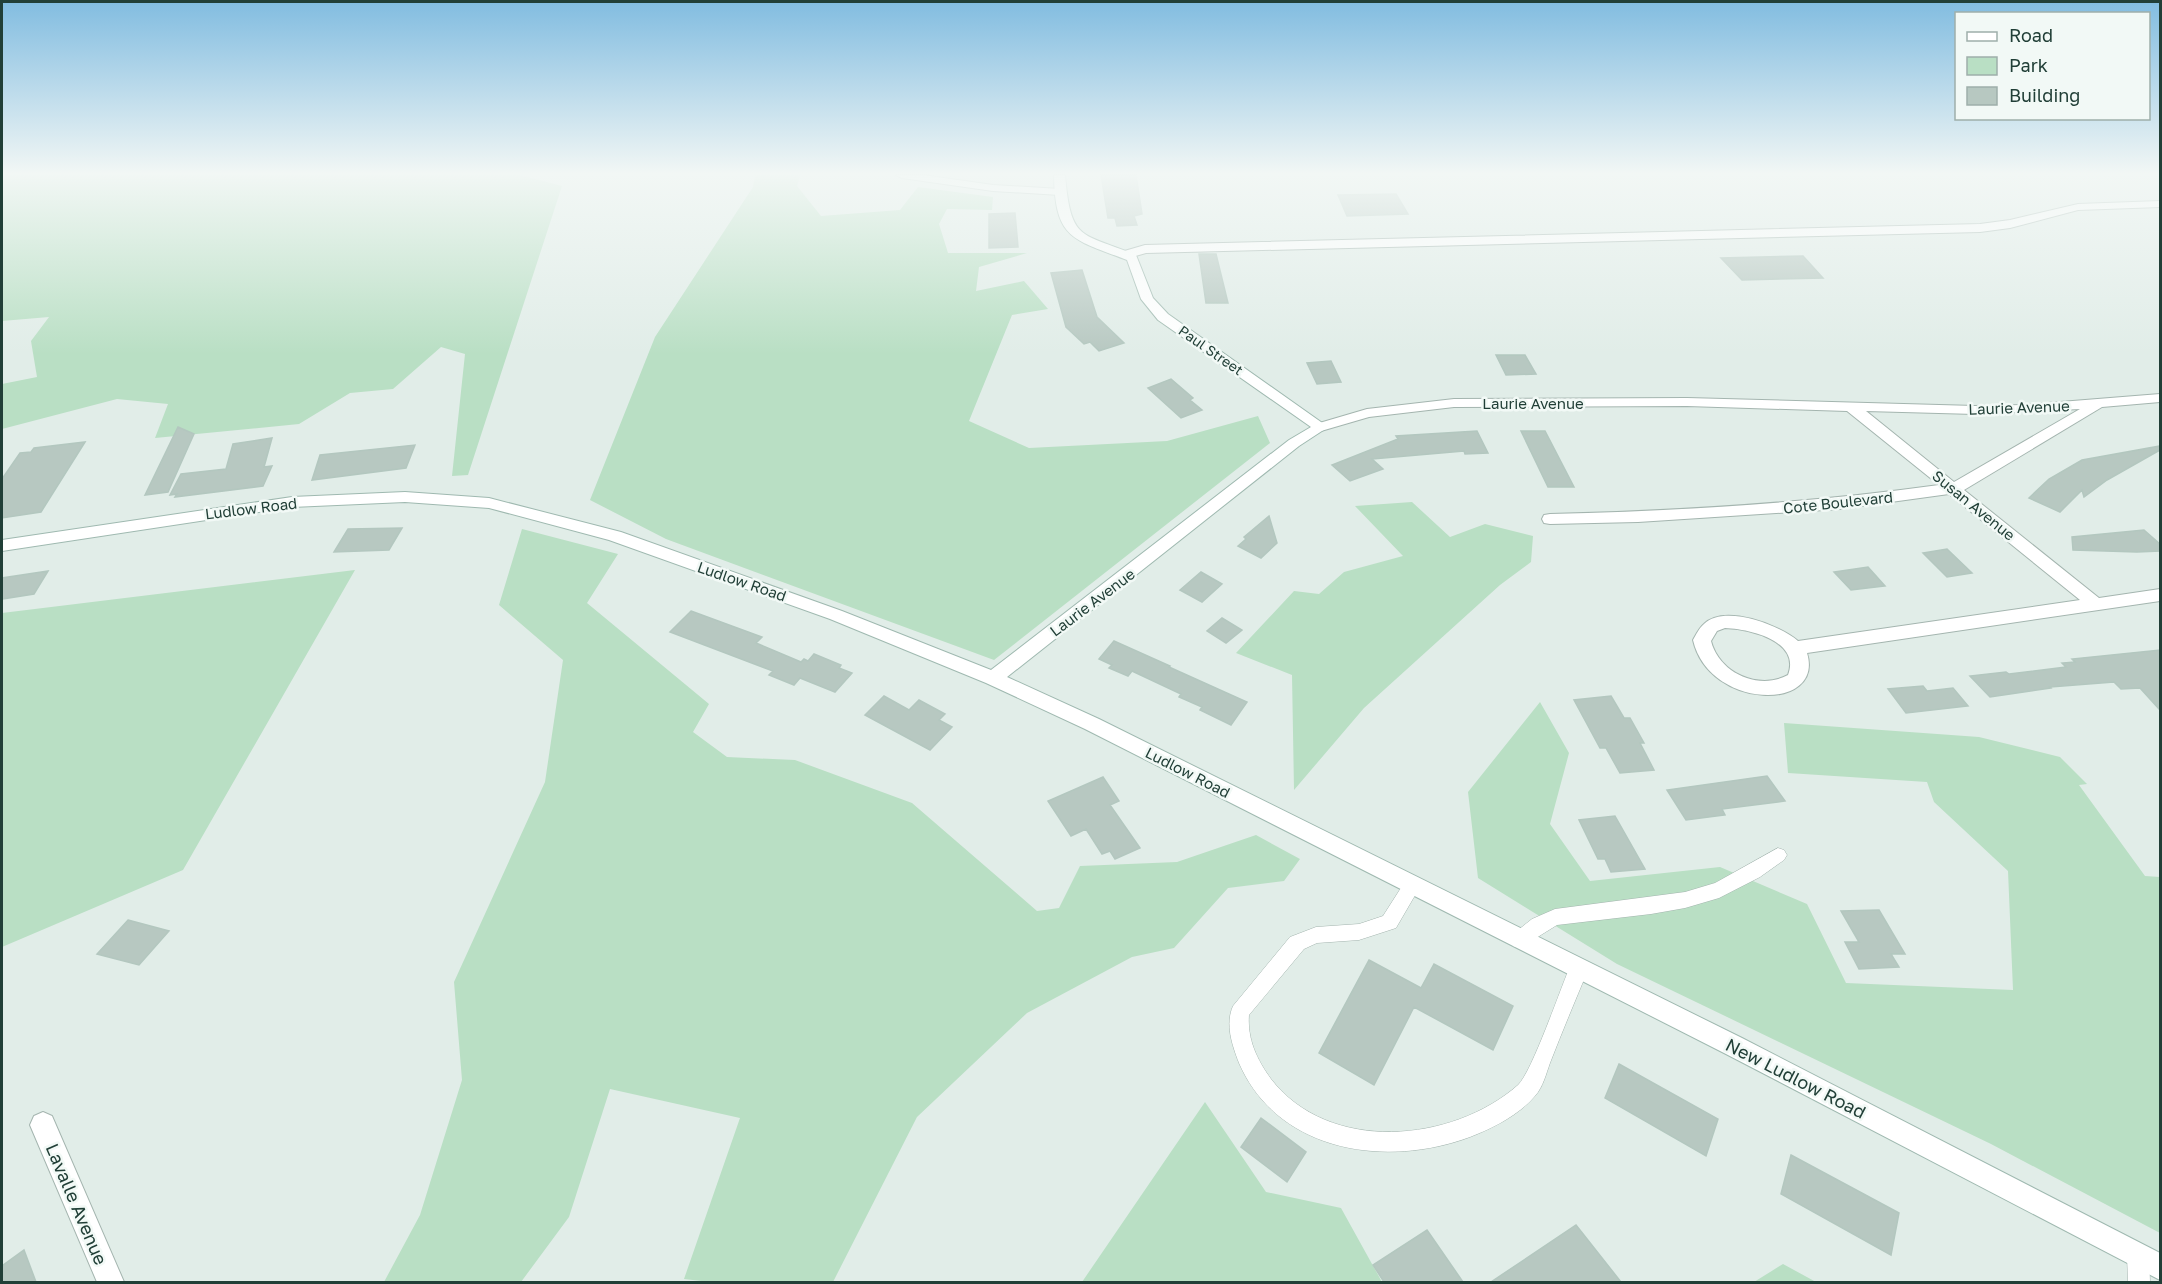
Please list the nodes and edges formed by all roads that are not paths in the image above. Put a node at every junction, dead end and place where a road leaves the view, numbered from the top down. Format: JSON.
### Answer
{"nodes":[{"id":1,"x":1077,"y":235,"type":"edge"},
{"id":2,"x":1704,"y":235,"type":"edge"},
{"id":3,"x":1125,"y":255,"type":"junction"},
{"id":4,"x":2160,"y":398,"type":"edge"},
{"id":5,"x":2102,"y":403,"type":"junction"},
{"id":6,"x":1850,"y":406,"type":"junction"},
{"id":7,"x":1321,"y":427,"type":"junction"},
{"id":8,"x":1955,"y":489,"type":"junction"},
{"id":9,"x":1550,"y":519,"type":"dead end"},
{"id":10,"x":2,"y":546,"type":"edge"},
{"id":11,"x":2160,"y":596,"type":"edge"},
{"id":12,"x":2097,"y":605,"type":"junction"},
{"id":13,"x":1793,"y":648,"type":"junction"},
{"id":14,"x":993,"y":678,"type":"junction"},
{"id":15,"x":1778,"y":855,"type":"dead end"},
{"id":16,"x":1420,"y":890,"type":"junction"},
{"id":17,"x":1520,"y":940,"type":"junction"},
{"id":18,"x":1578,"y":969,"type":"junction"},
{"id":19,"x":43,"y":1125,"type":"dead end"},
{"id":20,"x":2138,"y":1255,"type":"junction"},
{"id":21,"x":2160,"y":1267,"type":"edge"},
{"id":22,"x":111,"y":1282,"type":"edge"},
{"id":23,"x":2139,"y":1282,"type":"edge"}],
"edges":[{"from":1,"to":3,"type":"street"},
{"from":2,"to":3,"type":"street"},
{"from":3,"to":7,"type":"street","name":"Paul Street"},
{"from":4,"to":5,"type":"street","name":"Laurie Avenue"},
{"from":5,"to":6,"type":"street","name":"Laurie Avenue"},
{"from":5,"to":8,"type":"street","name":"Cote Boulevard"},
{"from":6,"to":7,"type":"street","name":"Laurie Avenue"},
{"from":6,"to":8,"type":"street","name":"Susan Avenue"},
{"from":7,"to":14,"type":"street","name":"Laurie Avenue"},
{"from":8,"to":9,"type":"street","name":"Cote Boulevard"},
{"from":8,"to":12,"type":"street","name":"Susan Avenue"},
{"from":10,"to":14,"type":"street","name":"Ludlow Road"},
{"from":11,"to":12,"type":"street"},
{"from":12,"to":13,"type":"street"},
{"from":13,"to":13,"type":"street"},
{"from":14,"to":16,"type":"street","name":"Ludlow Road"},
{"from":15,"to":17,"type":"lane"},
{"from":16,"to":17,"type":"street","name":"New Ludlow Road"},
{"from":16,"to":18,"type":"lane"},
{"from":17,"to":18,"type":"street","name":"New Ludlow Road"},
{"from":18,"to":20,"type":"street","name":"New Ludlow Road"},
{"from":19,"to":22,"type":"street","name":"Lavalle Avenue"},
{"from":20,"to":21,"type":"street","name":"New Ludlow Road"},
{"from":20,"to":23,"type":"lane"}]}
